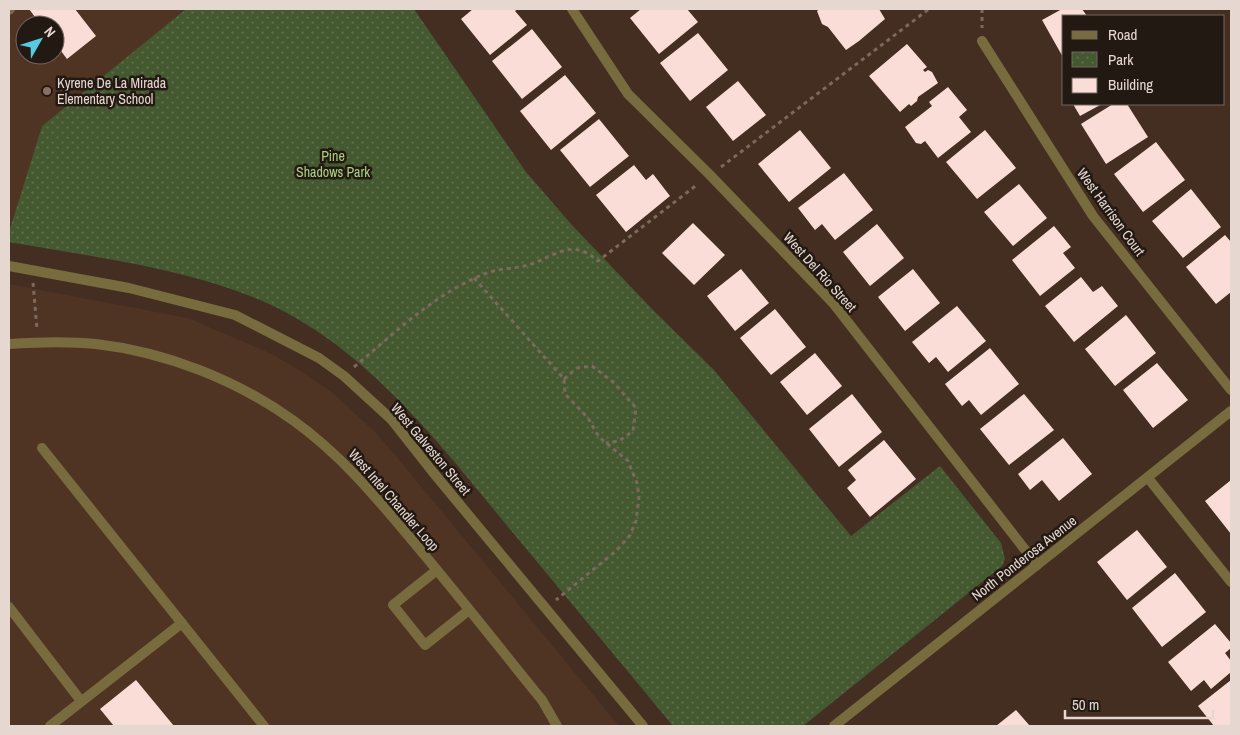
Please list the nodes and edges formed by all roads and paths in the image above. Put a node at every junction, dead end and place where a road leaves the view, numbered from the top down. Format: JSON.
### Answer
{"nodes":[{"id":1,"x":572,"y":9,"type":"edge"},
{"id":2,"x":982,"y":41,"type":"dead end"},
{"id":3,"x":9,"y":266,"type":"edge"},
{"id":4,"x":32,"y":270,"type":"junction"},
{"id":5,"x":38,"y":342,"type":"junction"},
{"id":6,"x":9,"y":344,"type":"edge"},
{"id":7,"x":344,"y":376,"type":"junction"},
{"id":8,"x":564,"y":379,"type":"junction"},
{"id":9,"x":1231,"y":390,"type":"edge"},
{"id":10,"x":1231,"y":411,"type":"edge"},
{"id":11,"x":606,"y":443,"type":"junction"},
{"id":12,"x":42,"y":448,"type":"dead end"},
{"id":13,"x":1148,"y":478,"type":"junction"},
{"id":14,"x":1036,"y":565,"type":"junction"},
{"id":15,"x":437,"y":570,"type":"junction"},
{"id":16,"x":1231,"y":582,"type":"edge"},
{"id":17,"x":9,"y":607,"type":"edge"},
{"id":18,"x":546,"y":609,"type":"junction"},
{"id":19,"x":469,"y":610,"type":"junction"},
{"id":20,"x":182,"y":623,"type":"junction"},
{"id":21,"x":81,"y":701,"type":"junction"},
{"id":22,"x":50,"y":726,"type":"edge"},
{"id":23,"x":264,"y":726,"type":"edge"},
{"id":24,"x":557,"y":726,"type":"edge"},
{"id":25,"x":643,"y":726,"type":"edge"},
{"id":26,"x":834,"y":726,"type":"edge"}],
"edges":[{"from":1,"to":14,"type":"street","name":"West Del Rio Street"},
{"from":2,"to":9,"type":"street","name":"West Harrison Court"},
{"from":3,"to":4,"type":"street","name":"West Galveston Street"},
{"from":4,"to":5,"type":"path"},
{"from":4,"to":7,"type":"street","name":"West Galveston Street"},
{"from":5,"to":6,"type":"street","name":"West Intel Chandler Loop"},
{"from":5,"to":15,"type":"street","name":"West Intel Chandler Loop"},
{"from":7,"to":8,"type":"path"},
{"from":7,"to":18,"type":"street","name":"West Galveston Street"},
{"from":8,"to":11,"type":"path"},
{"from":8,"to":11,"type":"path"},
{"from":10,"to":13,"type":"street","name":"North Ponderosa Avenue"},
{"from":11,"to":18,"type":"path"},
{"from":12,"to":20,"type":"street"},
{"from":13,"to":14,"type":"street","name":"North Ponderosa Avenue"},
{"from":13,"to":16,"type":"street"},
{"from":14,"to":26,"type":"street","name":"North Ponderosa Avenue"},
{"from":15,"to":19,"type":"street","name":"West Intel Chandler Loop"},
{"from":15,"to":19,"type":"street"},
{"from":17,"to":21,"type":"street"},
{"from":18,"to":25,"type":"street","name":"West Galveston Street"},
{"from":19,"to":24,"type":"street","name":"West Intel Chandler Loop"},
{"from":20,"to":21,"type":"street"},
{"from":20,"to":23,"type":"street"},
{"from":21,"to":22,"type":"street"}]}
